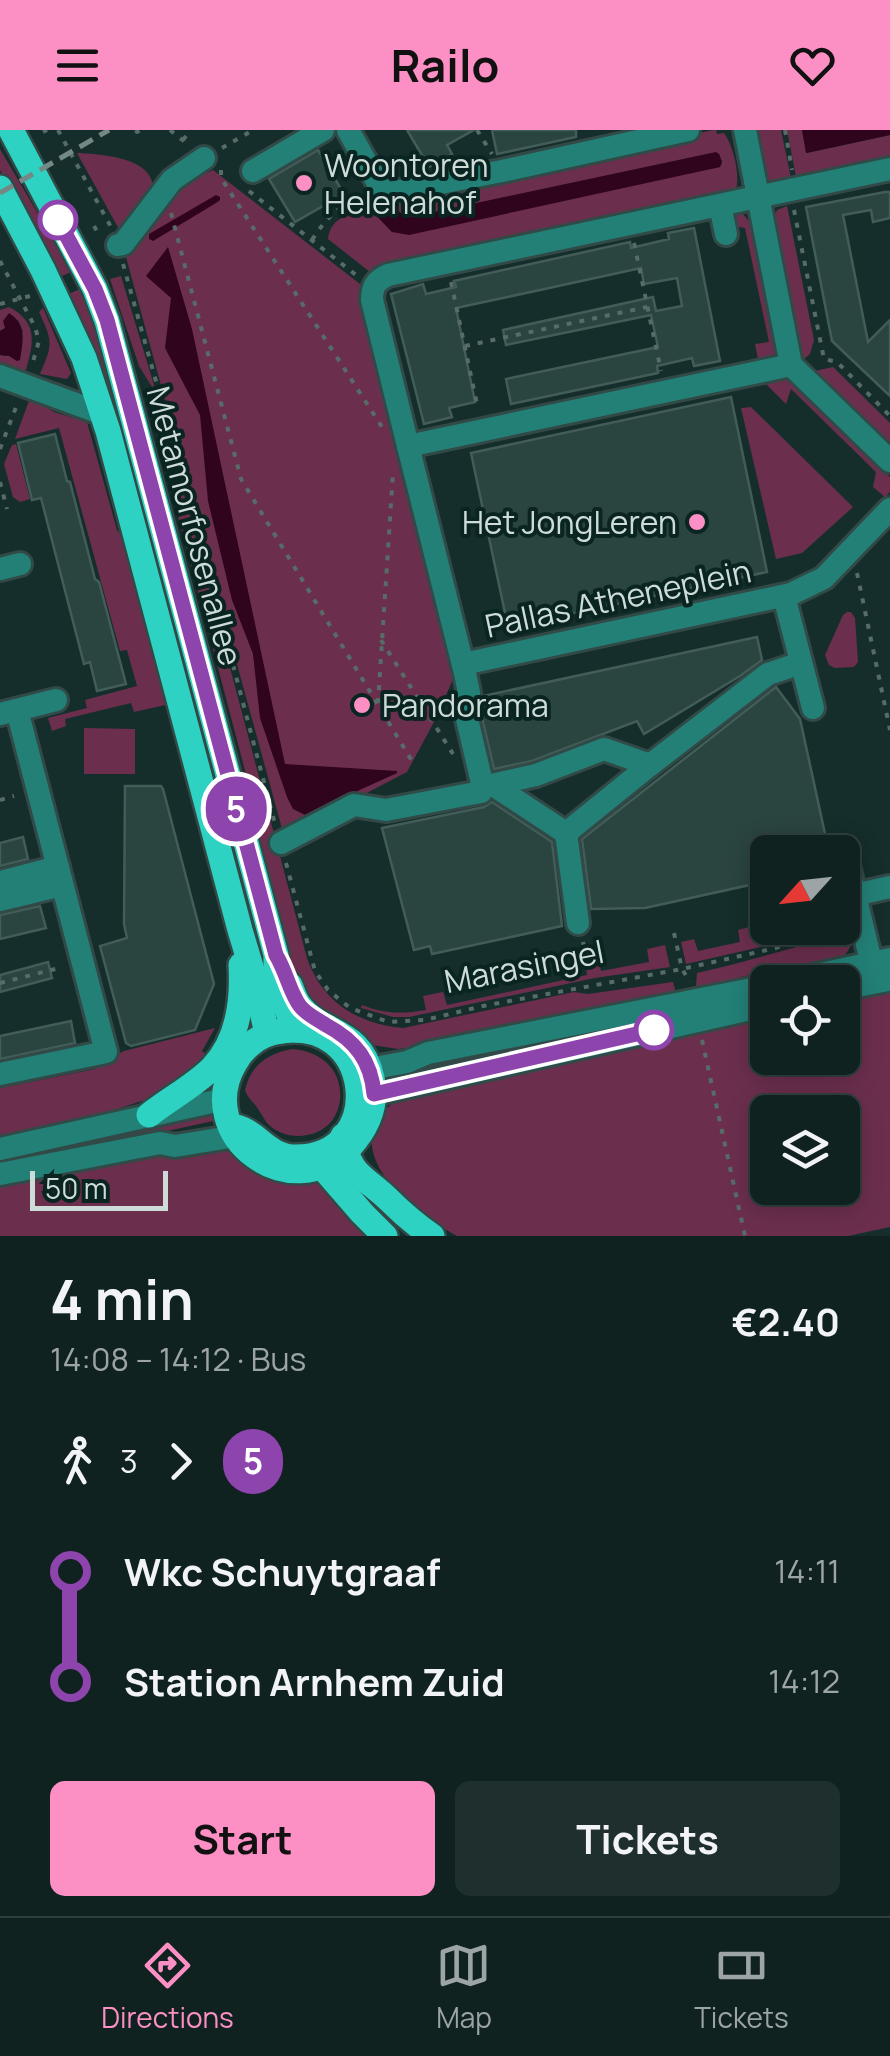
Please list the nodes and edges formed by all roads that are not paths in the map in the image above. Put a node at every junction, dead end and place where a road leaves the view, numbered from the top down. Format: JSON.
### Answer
{"nodes":[{"id":1,"x":11,"y":130,"type":"edge"},
{"id":2,"x":323,"y":130,"type":"edge"},
{"id":3,"x":348,"y":130,"type":"edge"},
{"id":4,"x":688,"y":130,"type":"edge"},
{"id":5,"x":745,"y":130,"type":"edge"},
{"id":6,"x":213,"y":164,"type":"road end"},
{"id":7,"x":890,"y":169,"type":"edge"},
{"id":8,"x":246,"y":176,"type":"road end"},
{"id":9,"x":0,"y":188,"type":"edge"},
{"id":10,"x":758,"y":197,"type":"junction"},
{"id":11,"x":720,"y":204,"type":"junction"},
{"id":12,"x":726,"y":234,"type":"dead end"},
{"id":13,"x":121,"y":255,"type":"road end"},
{"id":14,"x":790,"y":365,"type":"junction"},
{"id":15,"x":0,"y":376,"type":"edge"},
{"id":16,"x":102,"y":414,"type":"junction"},
{"id":17,"x":408,"y":446,"type":"junction"},
{"id":18,"x":890,"y":461,"type":"edge"},
{"id":19,"x":887,"y":508,"type":"edge"},
{"id":20,"x":784,"y":596,"type":"junction"},
{"id":21,"x":801,"y":662,"type":"junction"},
{"id":22,"x":463,"y":664,"type":"junction"},
{"id":23,"x":56,"y":700,"type":"dead end"},
{"id":24,"x":813,"y":708,"type":"dead end"},
{"id":25,"x":8,"y":712,"type":"edge"},
{"id":26,"x":650,"y":765,"type":"junction"},
{"id":27,"x":488,"y":786,"type":"junction"},
{"id":28,"x":566,"y":833,"type":"junction"},
{"id":29,"x":281,"y":843,"type":"road end"},
{"id":30,"x":60,"y":876,"type":"junction"},
{"id":31,"x":0,"y":882,"type":"edge"},
{"id":32,"x":890,"y":887,"type":"edge"},
{"id":33,"x":860,"y":894,"type":"edge"},
{"id":34,"x":0,"y":900,"type":"edge"},
{"id":35,"x":860,"y":918,"type":"edge"},
{"id":36,"x":578,"y":923,"type":"dead end"},
{"id":37,"x":240,"y":930,"type":"junction"},
{"id":38,"x":882,"y":971,"type":"edge"},
{"id":39,"x":750,"y":992,"type":"edge"},
{"id":40,"x":750,"y":1006,"type":"edge"},
{"id":41,"x":696,"y":1011,"type":"junction"},
{"id":42,"x":302,"y":1022,"type":"junction"},
{"id":43,"x":267,"y":1034,"type":"junction"},
{"id":44,"x":365,"y":1071,"type":"junction"},
{"id":45,"x":0,"y":1074,"type":"edge"},
{"id":46,"x":225,"y":1098,"type":"junction"},
{"id":47,"x":149,"y":1116,"type":"junction"},
{"id":48,"x":233,"y":1131,"type":"junction"},
{"id":49,"x":348,"y":1143,"type":"junction"},
{"id":50,"x":0,"y":1149,"type":"edge"},
{"id":51,"x":323,"y":1168,"type":"junction"},
{"id":52,"x":0,"y":1174,"type":"edge"},
{"id":53,"x":385,"y":1236,"type":"edge"},
{"id":54,"x":432,"y":1236,"type":"edge"}],
"edges":[{"from":1,"to":42,"type":"main road","name":"Metamorfosenallee"},
{"from":2,"to":8,"type":"street"},
{"from":3,"to":4,"type":"street"},
{"from":5,"to":10,"type":"street"},
{"from":6,"to":13,"type":"street"},
{"from":7,"to":10,"type":"street"},
{"from":9,"to":16,"type":"main road","name":"Metamorfosenallee"},
{"from":10,"to":11,"type":"street"},
{"from":10,"to":14,"type":"street"},
{"from":11,"to":12,"type":"street"},
{"from":11,"to":17,"type":"street","name":"Pallas Atheneplein"},
{"from":14,"to":17,"type":"street"},
{"from":14,"to":18,"type":"street"},
{"from":15,"to":16,"type":"street"},
{"from":16,"to":37,"type":"main road","name":"Metamorfosenallee"},
{"from":17,"to":22,"type":"street","name":"Pallas Atheneplein"},
{"from":19,"to":20,"type":"street","name":"Pallas Atheneplein"},
{"from":20,"to":21,"type":"street"},
{"from":20,"to":22,"type":"street","name":"Pallas Atheneplein"},
{"from":21,"to":24,"type":"street"},
{"from":21,"to":26,"type":"street"},
{"from":22,"to":27,"type":"street"},
{"from":23,"to":25,"type":"street"},
{"from":25,"to":30,"type":"street"},
{"from":26,"to":27,"type":"street"},
{"from":26,"to":28,"type":"street"},
{"from":27,"to":28,"type":"street"},
{"from":27,"to":29,"type":"street"},
{"from":28,"to":36,"type":"street"},
{"from":30,"to":31,"type":"street"},
{"from":30,"to":34,"type":"street"},
{"from":30,"to":45,"type":"street"},
{"from":32,"to":33,"type":"street"},
{"from":35,"to":38,"type":"street"},
{"from":37,"to":43,"type":"main road","name":"Metamorfosenallee"},
{"from":37,"to":47,"type":"main road"},
{"from":39,"to":41,"type":"street","name":"Marasingel"},
{"from":40,"to":41,"type":"street","name":"Marasingel"},
{"from":41,"to":44,"type":"street","name":"Marasingel"},
{"from":41,"to":44,"type":"street","name":"Marasingel"},
{"from":42,"to":43,"type":"main road"},
{"from":42,"to":44,"type":"main road"},
{"from":43,"to":46,"type":"main road"},
{"from":44,"to":49,"type":"main road"},
{"from":44,"to":49,"type":"main road"},
{"from":46,"to":47,"type":"street"},
{"from":46,"to":48,"type":"main road"},
{"from":47,"to":50,"type":"street"},
{"from":48,"to":49,"type":"main road"},
{"from":48,"to":51,"type":"main road"},
{"from":48,"to":52,"type":"street"},
{"from":49,"to":51,"type":"main road"},
{"from":49,"to":54,"type":"main road"},
{"from":51,"to":53,"type":"main road"}]}
